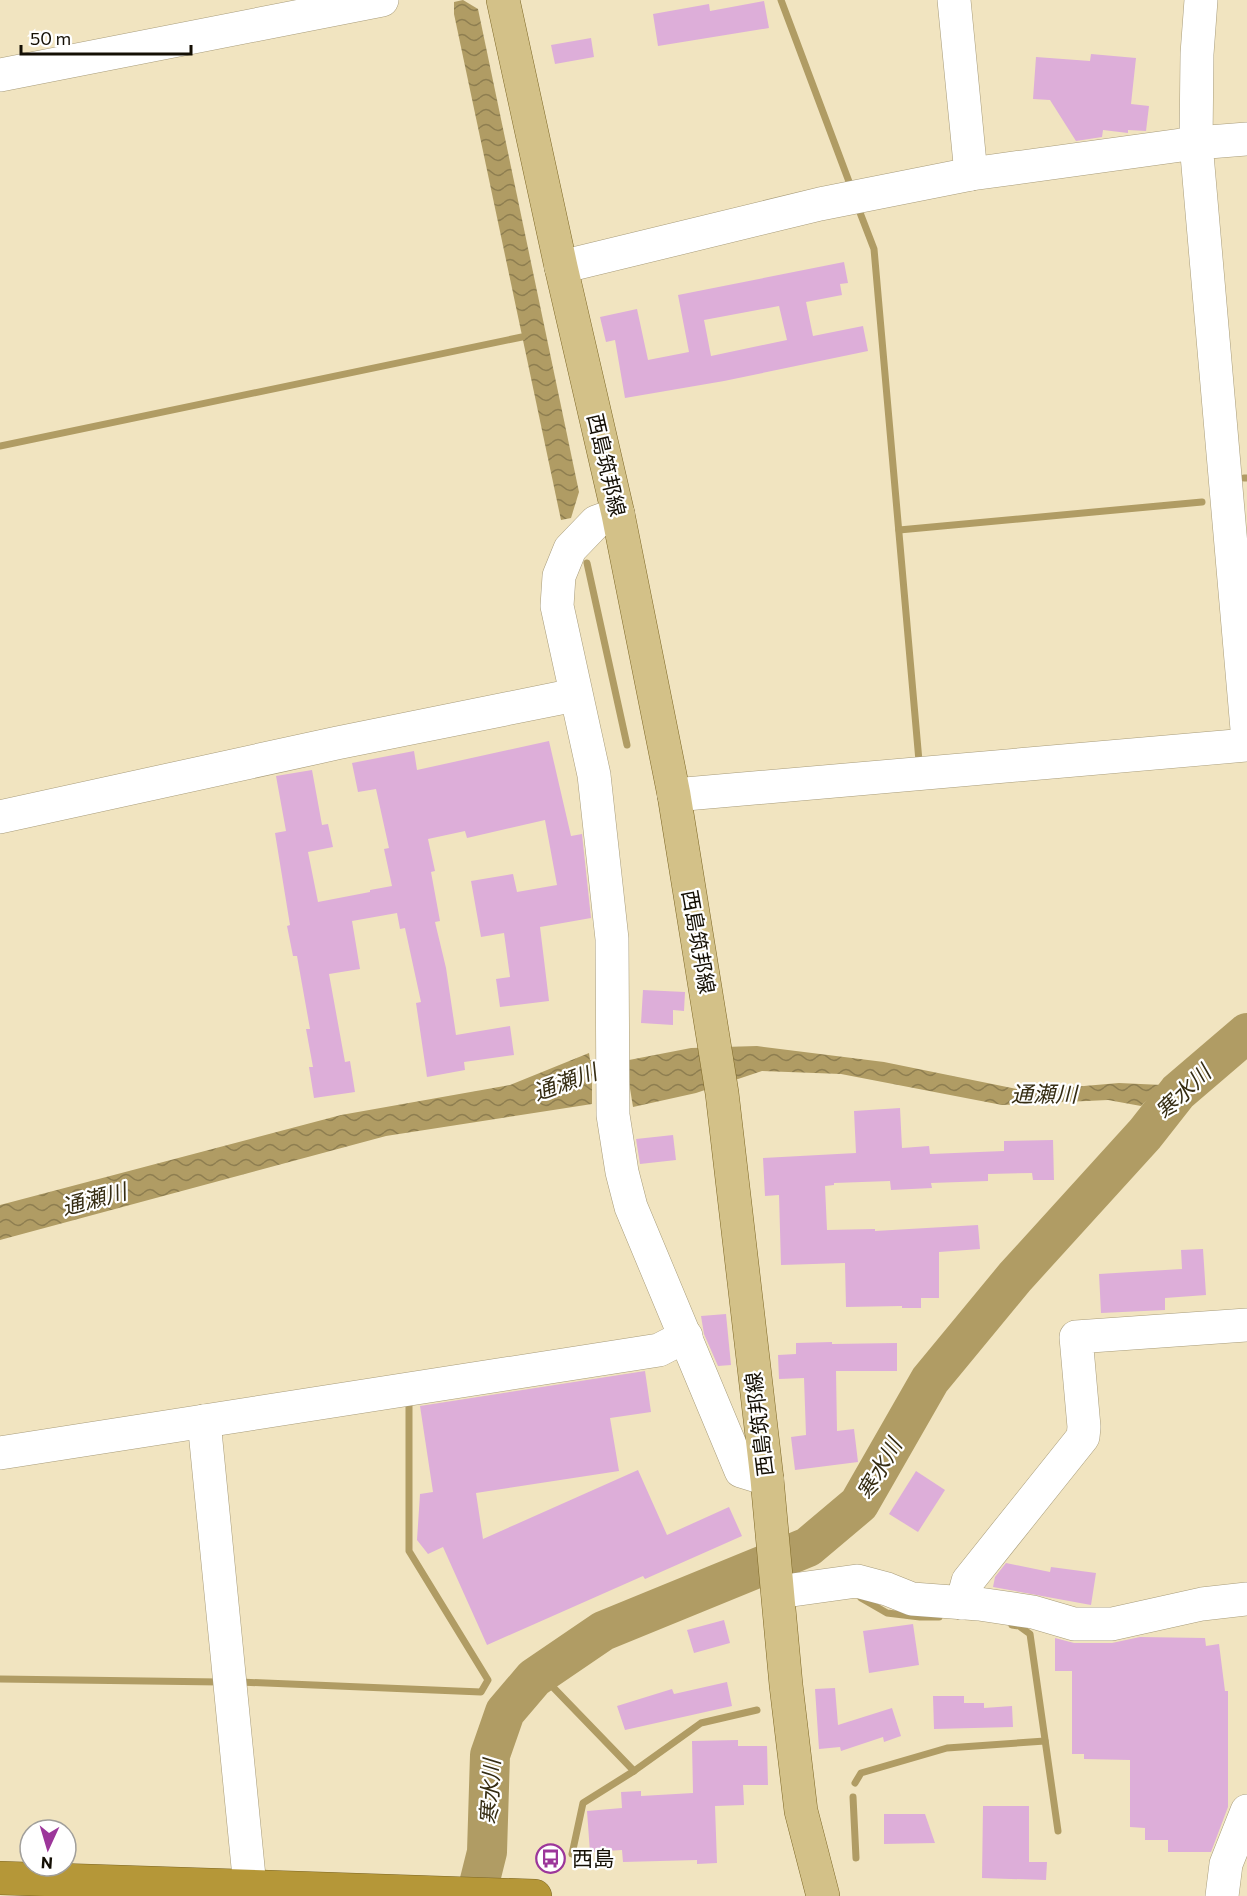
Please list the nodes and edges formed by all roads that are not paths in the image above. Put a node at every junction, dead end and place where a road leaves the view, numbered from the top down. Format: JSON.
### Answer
{"nodes":[{"id":1,"x":382,"y":0,"type":"edge"},
{"id":2,"x":503,"y":0,"type":"edge"},
{"id":3,"x":954,"y":0,"type":"edge"},
{"id":4,"x":1201,"y":0,"type":"edge"},
{"id":5,"x":0,"y":75,"type":"edge"},
{"id":6,"x":1247,"y":139,"type":"edge"},
{"id":7,"x":1196,"y":143,"type":"junction"},
{"id":8,"x":971,"y":174,"type":"junction"},
{"id":9,"x":561,"y":267,"type":"junction"},
{"id":10,"x":618,"y":514,"type":"junction"},
{"id":11,"x":575,"y":694,"type":"junction"},
{"id":12,"x":1247,"y":729,"type":"edge"},
{"id":13,"x":1247,"y":745,"type":"edge"},
{"id":14,"x":674,"y":795,"type":"junction"},
{"id":15,"x":0,"y":817,"type":"edge"},
{"id":16,"x":1247,"y":1325,"type":"edge"},
{"id":17,"x":686,"y":1336,"type":"junction"},
{"id":18,"x":204,"y":1421,"type":"junction"},
{"id":19,"x":0,"y":1453,"type":"edge"},
{"id":20,"x":767,"y":1479,"type":"junction"},
{"id":21,"x":778,"y":1592,"type":"junction"},
{"id":22,"x":1247,"y":1599,"type":"edge"},
{"id":23,"x":962,"y":1603,"type":"junction"},
{"id":24,"x":1247,"y":1811,"type":"edge"},
{"id":25,"x":0,"y":1878,"type":"edge"},
{"id":26,"x":252,"y":1891,"type":"edge"},
{"id":27,"x":522,"y":1895,"type":"edge"},
{"id":28,"x":823,"y":1896,"type":"edge"},
{"id":29,"x":1222,"y":1896,"type":"edge"}],
"edges":[{"from":1,"to":5,"type":"street"},
{"from":2,"to":9,"type":"main road","name":"西島筑邦線"},
{"from":3,"to":8,"type":"street"},
{"from":4,"to":7,"type":"street"},
{"from":6,"to":7,"type":"street"},
{"from":7,"to":8,"type":"street"},
{"from":7,"to":12,"type":"street"},
{"from":8,"to":9,"type":"street"},
{"from":9,"to":10,"type":"main road","name":"西島筑邦線"},
{"from":10,"to":11,"type":"street"},
{"from":10,"to":14,"type":"main road","name":"西島筑邦線"},
{"from":11,"to":15,"type":"street"},
{"from":11,"to":17,"type":"street"},
{"from":13,"to":14,"type":"street"},
{"from":14,"to":20,"type":"main road","name":"西島筑邦線"},
{"from":16,"to":23,"type":"street"},
{"from":17,"to":18,"type":"street"},
{"from":17,"to":20,"type":"street"},
{"from":18,"to":19,"type":"street"},
{"from":18,"to":26,"type":"street"},
{"from":20,"to":21,"type":"main road","name":"西島筑邦線"},
{"from":21,"to":23,"type":"street"},
{"from":21,"to":28,"type":"main road","name":"西島筑邦線"},
{"from":22,"to":23,"type":"street"},
{"from":24,"to":29,"type":"street"},
{"from":25,"to":26,"type":"highway"},
{"from":26,"to":27,"type":"highway"}]}
